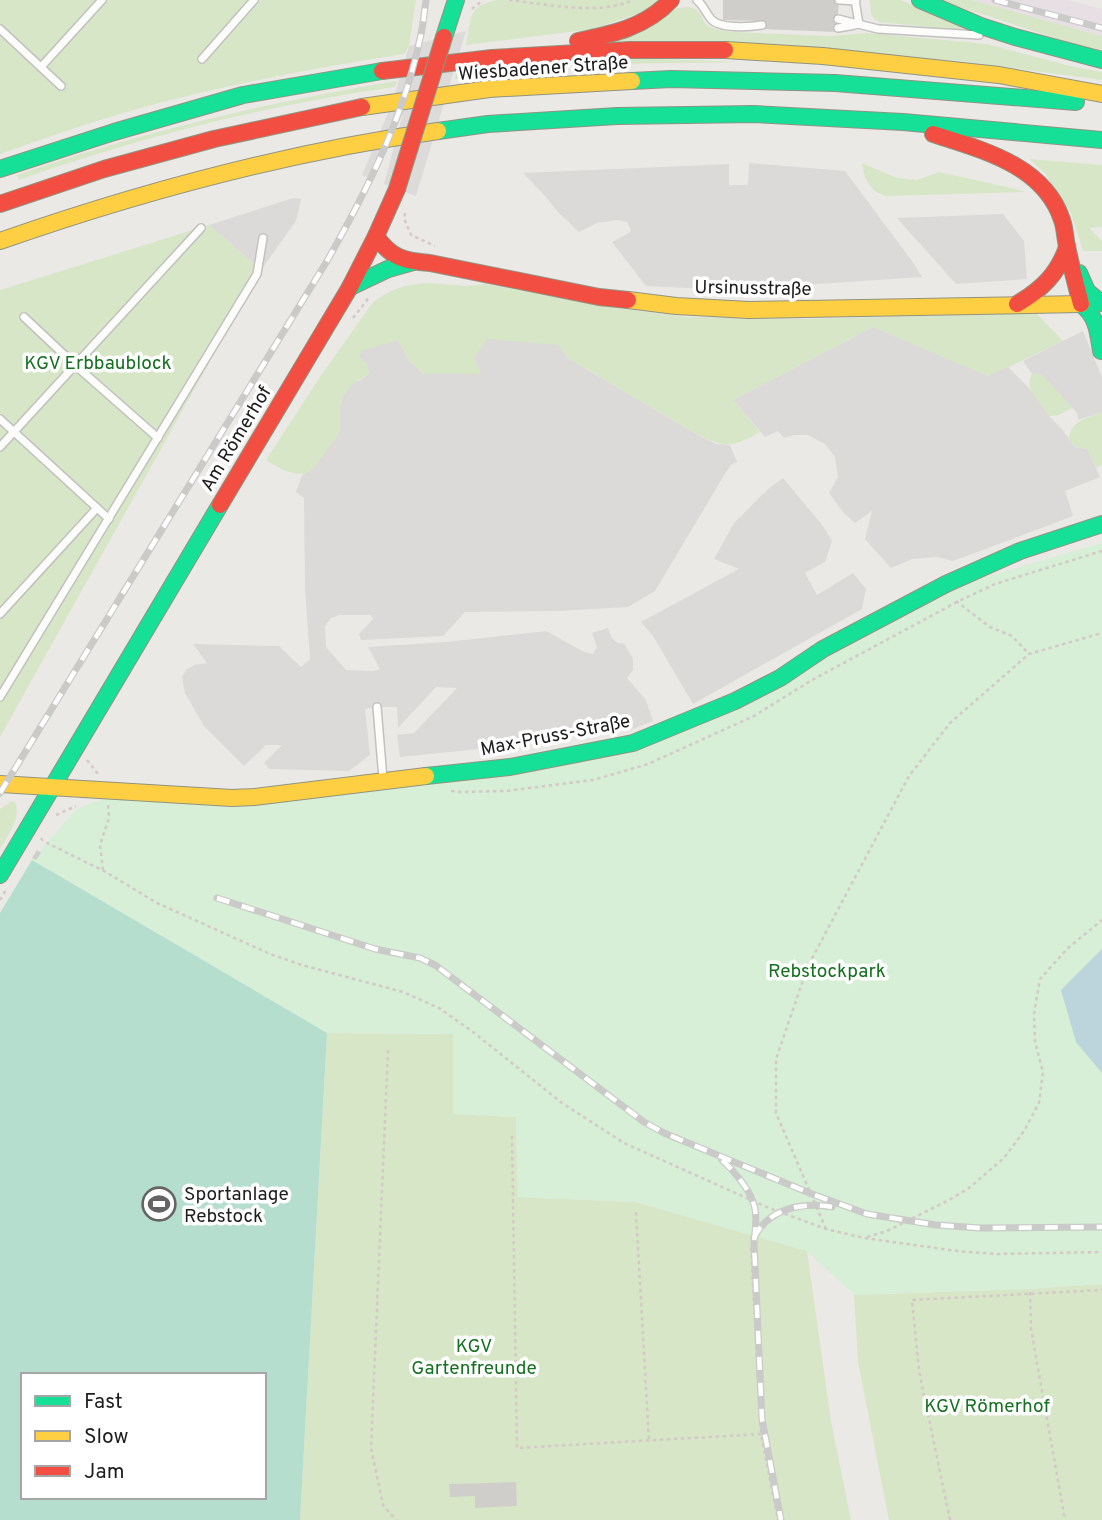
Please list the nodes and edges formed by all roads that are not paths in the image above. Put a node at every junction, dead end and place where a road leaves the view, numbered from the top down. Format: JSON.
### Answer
{"nodes":[{"id":1,"x":102,"y":0,"type":"edge"},
{"id":2,"x":254,"y":0,"type":"edge"},
{"id":3,"x":456,"y":0,"type":"edge"},
{"id":4,"x":697,"y":0,"type":"edge"},
{"id":5,"x":839,"y":0,"type":"edge"},
{"id":6,"x":920,"y":0,"type":"edge"},
{"id":7,"x":856,"y":1,"type":"edge"},
{"id":8,"x":672,"y":2,"type":"edge"},
{"id":9,"x":755,"y":15,"type":"dead end"},
{"id":10,"x":838,"y":19,"type":"dead end"},
{"id":11,"x":859,"y":24,"type":"junction"},
{"id":12,"x":838,"y":28,"type":"dead end"},
{"id":13,"x":0,"y":29,"type":"edge"},
{"id":14,"x":1015,"y":37,"type":"junction"},
{"id":15,"x":492,"y":58,"type":"junction"},
{"id":16,"x":202,"y":59,"type":"dead end"},
{"id":17,"x":1102,"y":60,"type":"edge"},
{"id":18,"x":41,"y":67,"type":"junction"},
{"id":19,"x":61,"y":86,"type":"dead end"},
{"id":20,"x":1102,"y":94,"type":"edge"},
{"id":21,"x":1102,"y":104,"type":"edge"},
{"id":22,"x":892,"y":121,"type":"junction"},
{"id":23,"x":1102,"y":140,"type":"edge"},
{"id":24,"x":0,"y":169,"type":"edge"},
{"id":25,"x":0,"y":204,"type":"edge"},
{"id":26,"x":201,"y":228,"type":"dead end"},
{"id":27,"x":376,"y":236,"type":"junction"},
{"id":28,"x":263,"y":238,"type":"dead end"},
{"id":29,"x":1066,"y":240,"type":"junction"},
{"id":30,"x":0,"y":242,"type":"edge"},
{"id":31,"x":421,"y":262,"type":"junction"},
{"id":32,"x":350,"y":287,"type":"junction"},
{"id":33,"x":1101,"y":303,"type":"edge"},
{"id":34,"x":1017,"y":304,"type":"junction"},
{"id":35,"x":1081,"y":304,"type":"junction"},
{"id":36,"x":24,"y":317,"type":"dead end"},
{"id":37,"x":1102,"y":352,"type":"edge"},
{"id":38,"x":75,"y":365,"type":"junction"},
{"id":39,"x":0,"y":419,"type":"edge"},
{"id":40,"x":14,"y":431,"type":"junction"},
{"id":41,"x":158,"y":438,"type":"junction"},
{"id":42,"x":0,"y":447,"type":"edge"},
{"id":43,"x":97,"y":508,"type":"junction"},
{"id":44,"x":109,"y":519,"type":"junction"},
{"id":45,"x":1102,"y":524,"type":"edge"},
{"id":46,"x":0,"y":614,"type":"edge"},
{"id":47,"x":0,"y":697,"type":"edge"},
{"id":48,"x":377,"y":707,"type":"dead end"},
{"id":49,"x":383,"y":780,"type":"junction"},
{"id":50,"x":0,"y":784,"type":"edge"},
{"id":51,"x":53,"y":787,"type":"junction"},
{"id":52,"x":0,"y":875,"type":"edge"}],
"edges":[{"from":1,"to":18,"type":"lane"},
{"from":2,"to":16,"type":"lane"},
{"from":3,"to":27,"type":"main road","name":"Am Römerhof","bridge":true},
{"from":4,"to":9,"type":"lane"},
{"from":5,"to":7,"type":"lane"},
{"from":6,"to":14,"type":"main road"},
{"from":7,"to":11,"type":"lane"},
{"from":8,"to":15,"type":"main road"},
{"from":10,"to":11,"type":"lane"},
{"from":11,"to":12,"type":"lane"},
{"from":11,"to":14,"type":"lane"},
{"from":13,"to":18,"type":"lane"},
{"from":14,"to":17,"type":"main road"},
{"from":15,"to":20,"type":"main road"},
{"from":15,"to":24,"type":"main road"},
{"from":18,"to":19,"type":"lane"},
{"from":21,"to":25,"type":"main road","name":"Wiesbadener Straße"},
{"from":22,"to":23,"type":"main road"},
{"from":22,"to":29,"type":"main road"},
{"from":22,"to":30,"type":"main road"},
{"from":26,"to":38,"type":"lane"},
{"from":27,"to":31,"type":"main road","name":"Ursinusstraße"},
{"from":27,"to":32,"type":"main road","name":"Am Römerhof"},
{"from":28,"to":41,"type":"lane"},
{"from":29,"to":33,"type":"main road"},
{"from":29,"to":34,"type":"main road"},
{"from":29,"to":35,"type":"main road"},
{"from":31,"to":32,"type":"main road"},
{"from":31,"to":34,"type":"main road","name":"Ursinusstraße"},
{"from":32,"to":51,"type":"main road","name":"Am Römerhof"},
{"from":34,"to":35,"type":"main road","name":"Ursinusstraße"},
{"from":35,"to":37,"type":"main road"},
{"from":36,"to":38,"type":"lane"},
{"from":38,"to":40,"type":"lane"},
{"from":38,"to":41,"type":"lane"},
{"from":39,"to":40,"type":"lane"},
{"from":40,"to":42,"type":"lane"},
{"from":40,"to":43,"type":"lane"},
{"from":41,"to":44,"type":"lane"},
{"from":43,"to":44,"type":"lane"},
{"from":43,"to":46,"type":"lane"},
{"from":44,"to":47,"type":"lane"},
{"from":45,"to":49,"type":"main road","name":"Max-Pruss-Straße"},
{"from":48,"to":49,"type":"lane"},
{"from":49,"to":51,"type":"main road","name":"Max-Pruss-Straße"},
{"from":50,"to":51,"type":"main road","name":"Max-Pruss-Straße"},
{"from":51,"to":52,"type":"main road","name":"Am Römerhof"}]}
